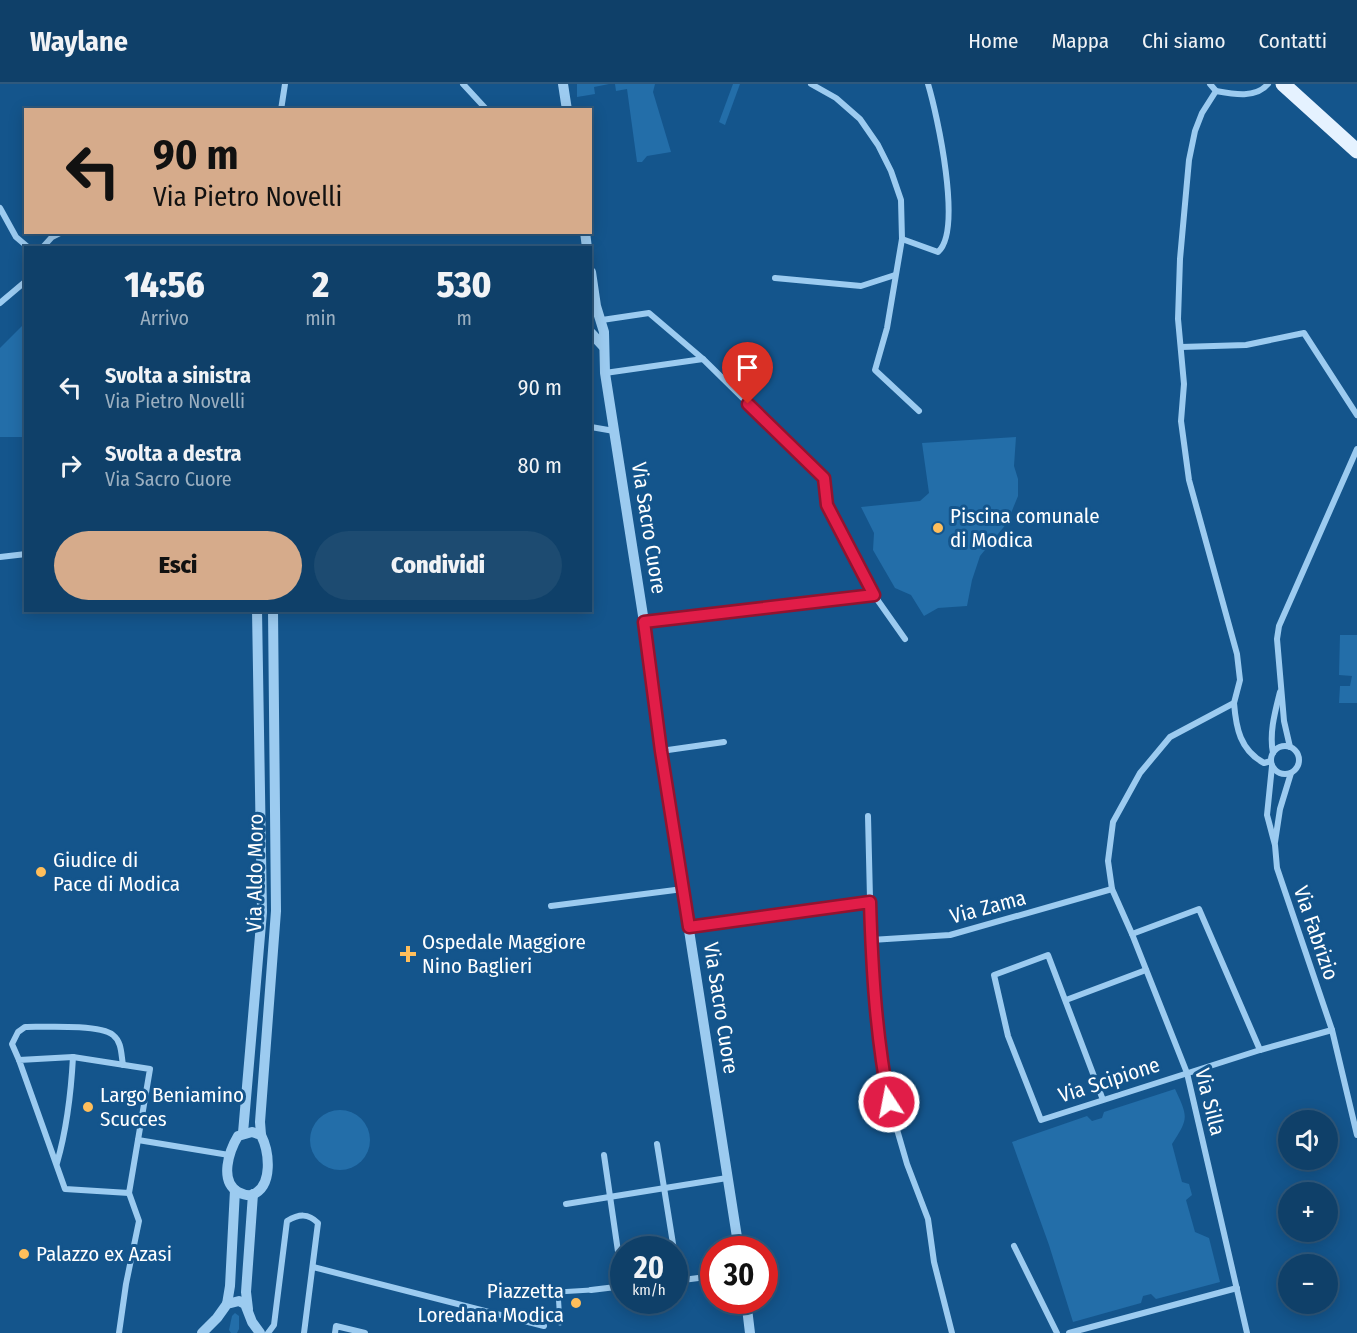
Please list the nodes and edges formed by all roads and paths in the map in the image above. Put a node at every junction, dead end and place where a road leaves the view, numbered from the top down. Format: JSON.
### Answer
{"nodes":[{"id":1,"x":285,"y":84,"type":"edge"},
{"id":2,"x":463,"y":84,"type":"edge"},
{"id":3,"x":563,"y":84,"type":"edge"},
{"id":4,"x":811,"y":84,"type":"edge"},
{"id":5,"x":928,"y":84,"type":"edge"},
{"id":6,"x":1210,"y":84,"type":"edge"},
{"id":7,"x":1268,"y":84,"type":"edge"},
{"id":8,"x":1283,"y":84,"type":"edge"},
{"id":9,"x":1216,"y":91,"type":"junction"},
{"id":10,"x":281,"y":108,"type":"edge"},
{"id":11,"x":485,"y":108,"type":"edge"},
{"id":12,"x":567,"y":108,"type":"edge"},
{"id":13,"x":1357,"y":151,"type":"edge"},
{"id":14,"x":0,"y":208,"type":"edge"},
{"id":15,"x":58,"y":234,"type":"edge"},
{"id":16,"x":902,"y":239,"type":"junction"},
{"id":17,"x":26,"y":246,"type":"edge"},
{"id":18,"x":44,"y":246,"type":"edge"},
{"id":19,"x":895,"y":275,"type":"junction"},
{"id":20,"x":775,"y":278,"type":"dead end"},
{"id":21,"x":24,"y":283,"type":"edge"},
{"id":22,"x":592,"y":284,"type":"edge"},
{"id":23,"x":0,"y":303,"type":"edge"},
{"id":24,"x":594,"y":309,"type":"edge"},
{"id":25,"x":602,"y":320,"type":"junction"},
{"id":26,"x":592,"y":334,"type":"edge"},
{"id":27,"x":603,"y":346,"type":"junction"},
{"id":28,"x":1181,"y":347,"type":"junction"},
{"id":29,"x":703,"y":359,"type":"junction"},
{"id":30,"x":605,"y":373,"type":"junction"},
{"id":31,"x":919,"y":411,"type":"dead end"},
{"id":32,"x":1357,"y":415,"type":"edge"},
{"id":33,"x":592,"y":427,"type":"edge"},
{"id":34,"x":615,"y":431,"type":"junction"},
{"id":35,"x":1357,"y":449,"type":"edge"},
{"id":36,"x":24,"y":554,"type":"edge"},
{"id":37,"x":0,"y":557,"type":"edge"},
{"id":38,"x":874,"y":595,"type":"junction"},
{"id":39,"x":257,"y":612,"type":"edge"},
{"id":40,"x":273,"y":612,"type":"edge"},
{"id":41,"x":644,"y":622,"type":"junction"},
{"id":42,"x":905,"y":639,"type":"dead end"},
{"id":43,"x":258,"y":649,"type":"junction"},
{"id":44,"x":273,"y":650,"type":"junction"},
{"id":45,"x":1281,"y":686,"type":"junction"},
{"id":46,"x":1234,"y":703,"type":"junction"},
{"id":47,"x":724,"y":742,"type":"dead end"},
{"id":48,"x":1290,"y":747,"type":"junction"},
{"id":49,"x":661,"y":751,"type":"junction"},
{"id":50,"x":1273,"y":753,"type":"junction"},
{"id":51,"x":1272,"y":764,"type":"junction"},
{"id":52,"x":1291,"y":773,"type":"junction"},
{"id":53,"x":867,"y":816,"type":"dead end"},
{"id":54,"x":1275,"y":845,"type":"junction"},
{"id":55,"x":683,"y":888,"type":"junction"},
{"id":56,"x":1112,"y":890,"type":"junction"},
{"id":57,"x":870,"y":902,"type":"junction"},
{"id":58,"x":551,"y":906,"type":"dead end"},
{"id":59,"x":689,"y":927,"type":"junction"},
{"id":60,"x":1132,"y":934,"type":"junction"},
{"id":61,"x":871,"y":940,"type":"junction"},
{"id":62,"x":1146,"y":970,"type":"junction"},
{"id":63,"x":1066,"y":1000,"type":"junction"},
{"id":64,"x":1332,"y":1030,"type":"junction"},
{"id":65,"x":1260,"y":1050,"type":"junction"},
{"id":66,"x":73,"y":1057,"type":"junction"},
{"id":67,"x":19,"y":1060,"type":"junction"},
{"id":68,"x":123,"y":1065,"type":"junction"},
{"id":69,"x":1188,"y":1073,"type":"junction"},
{"id":70,"x":1103,"y":1100,"type":"junction"},
{"id":71,"x":243,"y":1133,"type":"junction"},
{"id":72,"x":261,"y":1135,"type":"junction"},
{"id":73,"x":1357,"y":1135,"type":"edge"},
{"id":74,"x":138,"y":1140,"type":"junction"},
{"id":75,"x":657,"y":1144,"type":"dead end"},
{"id":76,"x":229,"y":1155,"type":"junction"},
{"id":77,"x":604,"y":1155,"type":"dead end"},
{"id":78,"x":56,"y":1164,"type":"junction"},
{"id":79,"x":727,"y":1178,"type":"junction"},
{"id":80,"x":664,"y":1188,"type":"junction"},
{"id":81,"x":235,"y":1190,"type":"junction"},
{"id":82,"x":129,"y":1193,"type":"junction"},
{"id":83,"x":253,"y":1194,"type":"junction"},
{"id":84,"x":610,"y":1197,"type":"junction"},
{"id":85,"x":566,"y":1204,"type":"dead end"},
{"id":86,"x":616,"y":1236,"type":"edge"},
{"id":87,"x":672,"y":1236,"type":"edge"},
{"id":88,"x":737,"y":1236,"type":"edge"},
{"id":89,"x":1014,"y":1246,"type":"dead end"},
{"id":90,"x":313,"y":1267,"type":"junction"},
{"id":91,"x":610,"y":1288,"type":"edge"},
{"id":92,"x":1237,"y":1288,"type":"junction"},
{"id":93,"x":591,"y":1290,"type":"joint"},
{"id":94,"x":227,"y":1304,"type":"junction"},
{"id":95,"x":248,"y":1309,"type":"junction"},
{"id":96,"x":748,"y":1314,"type":"edge"},
{"id":97,"x":218,"y":1318,"type":"junction"},
{"id":98,"x":560,"y":1323,"type":"dead end"},
{"id":99,"x":544,"y":1326,"type":"dead end"},
{"id":100,"x":251,"y":1328,"type":"edge"},
{"id":101,"x":119,"y":1333,"type":"edge"},
{"id":102,"x":202,"y":1333,"type":"edge"},
{"id":103,"x":218,"y":1333,"type":"edge"},
{"id":104,"x":260,"y":1333,"type":"edge"},
{"id":105,"x":268,"y":1333,"type":"edge"},
{"id":106,"x":304,"y":1333,"type":"edge"},
{"id":107,"x":335,"y":1333,"type":"edge"},
{"id":108,"x":365,"y":1333,"type":"edge"},
{"id":109,"x":750,"y":1333,"type":"edge"},
{"id":110,"x":952,"y":1333,"type":"edge"},
{"id":111,"x":1057,"y":1333,"type":"edge"},
{"id":112,"x":1069,"y":1333,"type":"edge"},
{"id":113,"x":1247,"y":1333,"type":"edge"}],
"edges":[{"from":1,"to":10,"type":"street"},
{"from":2,"to":11,"type":"street"},
{"from":3,"to":12,"type":"street"},
{"from":4,"to":16,"type":"street"},
{"from":5,"to":16,"type":"street"},
{"from":6,"to":9,"type":"street"},
{"from":7,"to":9,"type":"street"},
{"from":8,"to":13,"type":"main road"},
{"from":9,"to":28,"type":"street"},
{"from":14,"to":17,"type":"street"},
{"from":15,"to":18,"type":"street"},
{"from":16,"to":19,"type":"street"},
{"from":19,"to":20,"type":"street"},
{"from":19,"to":31,"type":"street"},
{"from":21,"to":23,"type":"street"},
{"from":22,"to":24,"type":"street"},
{"from":24,"to":25,"type":"street"},
{"from":25,"to":27,"type":"street","name":"Via Sacro Cuore"},
{"from":25,"to":29,"type":"street"},
{"from":26,"to":27,"type":"street"},
{"from":27,"to":30,"type":"street","name":"Via Sacro Cuore"},
{"from":28,"to":32,"type":"street"},
{"from":28,"to":46,"type":"street"},
{"from":29,"to":30,"type":"street"},
{"from":29,"to":38,"type":"street"},
{"from":30,"to":34,"type":"street","name":"Via Sacro Cuore"},
{"from":33,"to":34,"type":"street"},
{"from":34,"to":41,"type":"street","name":"Via Sacro Cuore"},
{"from":35,"to":45,"type":"street"},
{"from":36,"to":37,"type":"street"},
{"from":38,"to":41,"type":"street"},
{"from":38,"to":42,"type":"street"},
{"from":39,"to":43,"type":"street","name":"Via Aldo Moro"},
{"from":40,"to":44,"type":"street","name":"Via Aldo Moro"},
{"from":41,"to":49,"type":"street","name":"Via Sacro Cuore"},
{"from":43,"to":44,"type":"street"},
{"from":43,"to":71,"type":"street","name":"Via Aldo Moro"},
{"from":44,"to":72,"type":"street","name":"Via Aldo Moro"},
{"from":45,"to":48,"type":"street"},
{"from":45,"to":50,"type":"street"},
{"from":46,"to":51,"type":"street"},
{"from":46,"to":56,"type":"street","name":"Via Silla"},
{"from":47,"to":49,"type":"street"},
{"from":48,"to":50,"type":"street"},
{"from":48,"to":52,"type":"street"},
{"from":49,"to":55,"type":"street","name":"Via Sacro Cuore"},
{"from":50,"to":51,"type":"street"},
{"from":51,"to":52,"type":"street"},
{"from":51,"to":54,"type":"street"},
{"from":52,"to":54,"type":"street"},
{"from":53,"to":57,"type":"street"},
{"from":54,"to":64,"type":"street","name":"Via Fabrizio"},
{"from":55,"to":58,"type":"street"},
{"from":55,"to":59,"type":"street","name":"Via Sacro Cuore"},
{"from":56,"to":60,"type":"street","name":"Via Silla"},
{"from":56,"to":61,"type":"street","name":"Via Zama"},
{"from":57,"to":59,"type":"street"},
{"from":57,"to":61,"type":"street"},
{"from":59,"to":79,"type":"street","name":"Via Sacro Cuore"},
{"from":60,"to":62,"type":"street","name":"Via Silla"},
{"from":60,"to":65,"type":"street"},
{"from":61,"to":110,"type":"street"},
{"from":62,"to":63,"type":"street"},
{"from":62,"to":69,"type":"street","name":"Via Silla"},
{"from":63,"to":70,"type":"street"},
{"from":63,"to":70,"type":"street","name":"Via Scipione"},
{"from":64,"to":65,"type":"street","name":"Via Scipione"},
{"from":64,"to":73,"type":"street","name":"Via Fabrizio"},
{"from":65,"to":69,"type":"street","name":"Via Scipione"},
{"from":66,"to":67,"type":"street"},
{"from":66,"to":68,"type":"street"},
{"from":66,"to":78,"type":"street"},
{"from":67,"to":68,"type":"street"},
{"from":67,"to":78,"type":"street"},
{"from":68,"to":74,"type":"street"},
{"from":69,"to":70,"type":"street","name":"Via Scipione"},
{"from":69,"to":92,"type":"street","name":"Via Silla"},
{"from":71,"to":72,"type":"street"},
{"from":71,"to":76,"type":"street"},
{"from":72,"to":83,"type":"street"},
{"from":74,"to":76,"type":"street"},
{"from":74,"to":82,"type":"street"},
{"from":75,"to":80,"type":"street"},
{"from":76,"to":81,"type":"street"},
{"from":77,"to":84,"type":"street"},
{"from":78,"to":82,"type":"street"},
{"from":79,"to":80,"type":"street"},
{"from":79,"to":88,"type":"street","name":"Via Sacro Cuore"},
{"from":80,"to":84,"type":"street"},
{"from":80,"to":87,"type":"street"},
{"from":81,"to":83,"type":"street"},
{"from":81,"to":94,"type":"street"},
{"from":82,"to":101,"type":"street"},
{"from":83,"to":95,"type":"street"},
{"from":84,"to":85,"type":"street"},
{"from":84,"to":86,"type":"street"},
{"from":89,"to":111,"type":"street"},
{"from":90,"to":99,"type":"street"},
{"from":90,"to":105,"type":"street"},
{"from":90,"to":106,"type":"street"},
{"from":91,"to":93,"type":"street"},
{"from":92,"to":112,"type":"street"},
{"from":92,"to":113,"type":"street","name":"Via Silla"},
{"from":93,"to":98,"type":"street"},
{"from":94,"to":95,"type":"street"},
{"from":94,"to":97,"type":"street"},
{"from":95,"to":100,"type":"street"},
{"from":96,"to":109,"type":"street"},
{"from":97,"to":102,"type":"street"},
{"from":97,"to":103,"type":"street"},
{"from":100,"to":104,"type":"street"},
{"from":107,"to":108,"type":"street"}]}
